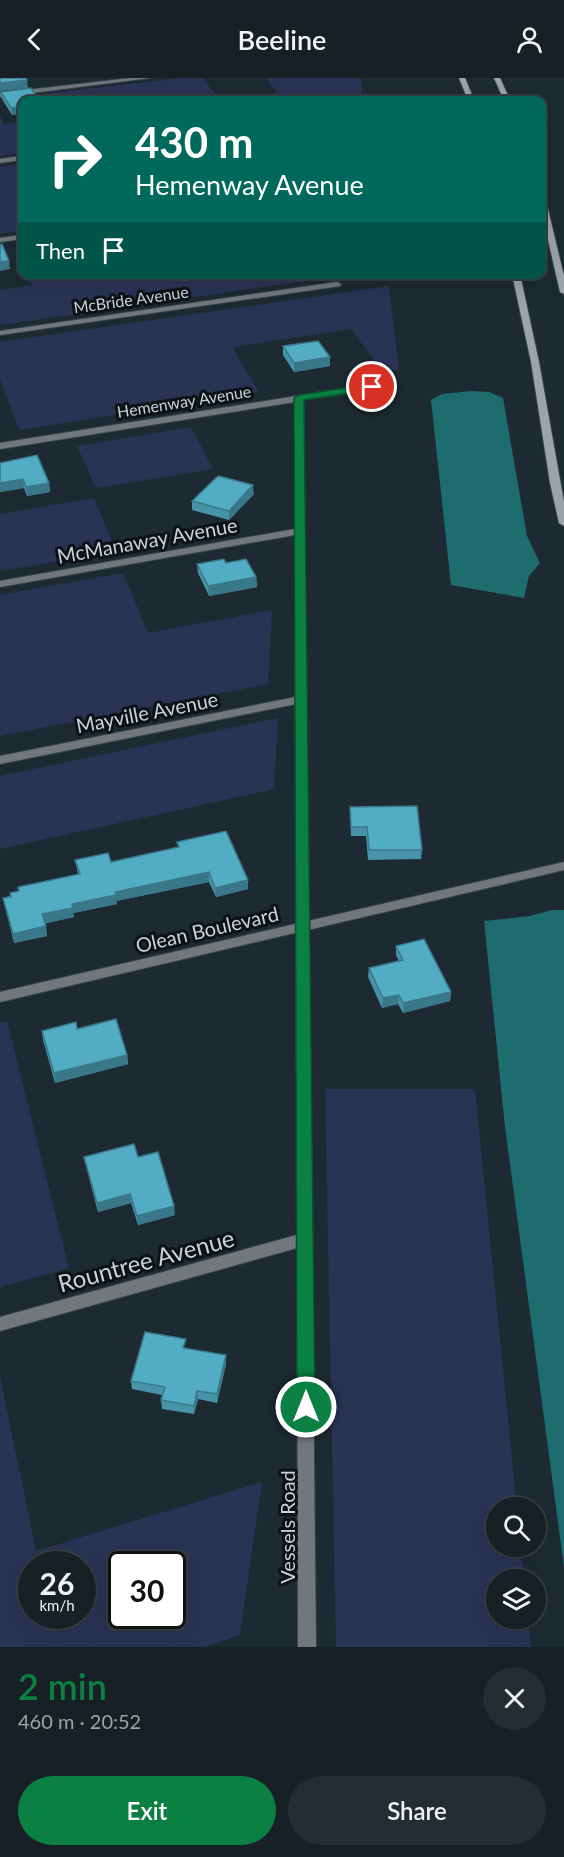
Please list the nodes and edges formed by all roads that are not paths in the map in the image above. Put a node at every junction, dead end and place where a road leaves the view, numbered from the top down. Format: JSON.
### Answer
{"nodes":[{"id":1,"x":147,"y":78,"type":"edge"},
{"id":2,"x":462,"y":78,"type":"edge"},
{"id":3,"x":497,"y":78,"type":"edge"},
{"id":4,"x":0,"y":94,"type":"edge"},
{"id":5,"x":469,"y":96,"type":"edge"},
{"id":6,"x":505,"y":96,"type":"edge"},
{"id":7,"x":18,"y":159,"type":"edge"},
{"id":8,"x":0,"y":161,"type":"edge"},
{"id":9,"x":546,"y":218,"type":"edge"},
{"id":10,"x":18,"y":238,"type":"edge"},
{"id":11,"x":0,"y":240,"type":"edge"},
{"id":12,"x":517,"y":279,"type":"edge"},
{"id":13,"x":337,"y":284,"type":"dead end"},
{"id":14,"x":564,"y":292,"type":"edge"},
{"id":15,"x":0,"y":333,"type":"edge"},
{"id":16,"x":372,"y":387,"type":"dead end"},
{"id":17,"x":299,"y":398,"type":"junction"},
{"id":18,"x":1,"y":442,"type":"edge"},
{"id":19,"x":564,"y":523,"type":"edge"},
{"id":20,"x":300,"y":531,"type":"junction"},
{"id":21,"x":0,"y":584,"type":"edge"},
{"id":22,"x":301,"y":699,"type":"junction"},
{"id":23,"x":0,"y":760,"type":"edge"},
{"id":24,"x":564,"y":866,"type":"edge"},
{"id":25,"x":302,"y":927,"type":"junction"},
{"id":26,"x":0,"y":997,"type":"edge"},
{"id":27,"x":305,"y":1239,"type":"junction"},
{"id":28,"x":0,"y":1324,"type":"edge"},
{"id":29,"x":307,"y":1647,"type":"edge"}],
"edges":[{"from":1,"to":4,"type":"street"},
{"from":2,"to":5,"type":"main road"},
{"from":3,"to":6,"type":"main road"},
{"from":7,"to":8,"type":"street"},
{"from":9,"to":14,"type":"main road"},
{"from":10,"to":11,"type":"street"},
{"from":12,"to":19,"type":"main road"},
{"from":13,"to":15,"type":"street","name":"McBride Avenue"},
{"from":16,"to":17,"type":"street","name":"Hemenway Avenue"},
{"from":17,"to":18,"type":"street","name":"Hemenway Avenue"},
{"from":17,"to":20,"type":"street","name":"Vessels Road"},
{"from":20,"to":21,"type":"street","name":"McManaway Avenue"},
{"from":20,"to":22,"type":"street","name":"Vessels Road"},
{"from":22,"to":23,"type":"street","name":"Mayville Avenue"},
{"from":22,"to":25,"type":"street","name":"Vessels Road"},
{"from":24,"to":25,"type":"street","name":"Olean Boulevard"},
{"from":25,"to":26,"type":"street","name":"Olean Boulevard"},
{"from":25,"to":27,"type":"street","name":"Vessels Road"},
{"from":27,"to":28,"type":"street","name":"Rountree Avenue"},
{"from":27,"to":29,"type":"street","name":"Vessels Road"}]}
